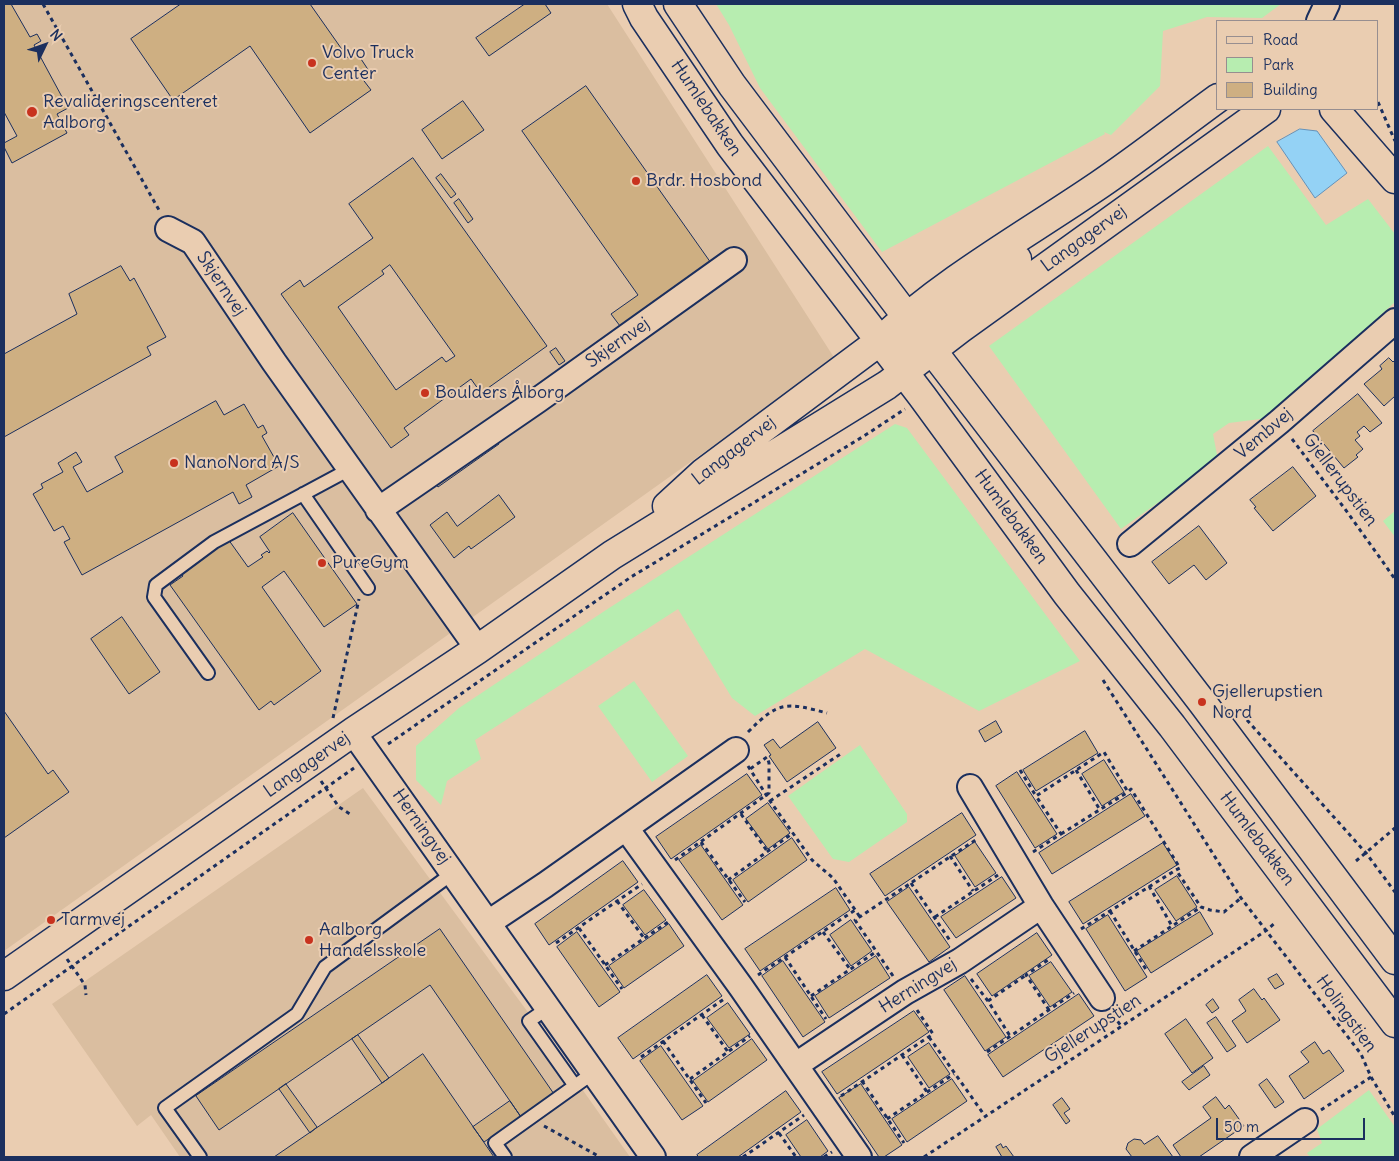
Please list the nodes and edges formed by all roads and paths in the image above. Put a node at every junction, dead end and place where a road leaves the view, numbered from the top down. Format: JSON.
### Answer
{"nodes":[{"id":1,"x":43,"y":4,"type":"edge"},
{"id":2,"x":637,"y":4,"type":"edge"},
{"id":3,"x":678,"y":4,"type":"edge"},
{"id":4,"x":1327,"y":4,"type":"edge"},
{"id":5,"x":1319,"y":20,"type":"edge"},
{"id":6,"x":1216,"y":99,"type":"edge"},
{"id":7,"x":1379,"y":104,"type":"edge"},
{"id":8,"x":1264,"y":110,"type":"edge"},
{"id":9,"x":1335,"y":110,"type":"edge"},
{"id":10,"x":1395,"y":142,"type":"edge"},
{"id":11,"x":1395,"y":180,"type":"edge"},
{"id":12,"x":168,"y":229,"type":"joint"},
{"id":13,"x":734,"y":260,"type":"dead end"},
{"id":14,"x":1395,"y":320,"type":"edge"},
{"id":15,"x":919,"y":332,"type":"junction"},
{"id":16,"x":892,"y":356,"type":"junction"},
{"id":17,"x":922,"y":396,"type":"junction"},
{"id":18,"x":1278,"y":422,"type":"junction"},
{"id":19,"x":350,"y":468,"type":"junction"},
{"id":20,"x":303,"y":494,"type":"junction"},
{"id":21,"x":378,"y":510,"type":"junction"},
{"id":22,"x":1130,"y":544,"type":"dead end"},
{"id":23,"x":612,"y":555,"type":"junction"},
{"id":24,"x":1395,"y":580,"type":"edge"},
{"id":25,"x":368,"y":588,"type":"dead end"},
{"id":26,"x":359,"y":599,"type":"dead end"},
{"id":27,"x":478,"y":648,"type":"junction"},
{"id":28,"x":208,"y":673,"type":"dead end"},
{"id":29,"x":1101,"y":676,"type":"dead end"},
{"id":30,"x":827,"y":713,"type":"dead end"},
{"id":31,"x":344,"y":738,"type":"junction"},
{"id":32,"x":736,"y":750,"type":"joint"},
{"id":33,"x":842,"y":753,"type":"dead end"},
{"id":34,"x":370,"y":756,"type":"junction"},
{"id":35,"x":1020,"y":770,"type":"dead end"},
{"id":36,"x":1076,"y":770,"type":"junction"},
{"id":37,"x":970,"y":787,"type":"dead end"},
{"id":38,"x":326,"y":789,"type":"junction"},
{"id":39,"x":1128,"y":792,"type":"junction"},
{"id":40,"x":766,"y":796,"type":"junction"},
{"id":41,"x":1036,"y":796,"type":"junction"},
{"id":42,"x":770,"y":801,"type":"junction"},
{"id":43,"x":1100,"y":810,"type":"junction"},
{"id":44,"x":350,"y":814,"type":"dead end"},
{"id":45,"x":740,"y":814,"type":"junction"},
{"id":46,"x":626,"y":828,"type":"junction"},
{"id":47,"x":995,"y":828,"type":"junction"},
{"id":48,"x":1395,"y":828,"type":"edge"},
{"id":49,"x":793,"y":833,"type":"junction"},
{"id":50,"x":1061,"y":834,"type":"junction"},
{"id":51,"x":701,"y":842,"type":"junction"},
{"id":52,"x":767,"y":851,"type":"junction"},
{"id":53,"x":1366,"y":854,"type":"junction"},
{"id":54,"x":950,"y":856,"type":"junction"},
{"id":55,"x":1356,"y":861,"type":"dead end"},
{"id":56,"x":1015,"y":863,"type":"junction"},
{"id":57,"x":667,"y":865,"type":"junction"},
{"id":58,"x":1176,"y":870,"type":"junction"},
{"id":59,"x":453,"y":873,"type":"junction"},
{"id":60,"x":728,"y":880,"type":"junction"},
{"id":61,"x":911,"y":883,"type":"junction"},
{"id":62,"x":1149,"y":886,"type":"junction"},
{"id":63,"x":973,"y":891,"type":"junction"},
{"id":64,"x":1395,"y":892,"type":"edge"},
{"id":65,"x":1241,"y":898,"type":"junction"},
{"id":66,"x":617,"y":901,"type":"junction"},
{"id":67,"x":744,"y":902,"type":"dead end"},
{"id":68,"x":1041,"y":906,"type":"junction"},
{"id":69,"x":1201,"y":907,"type":"junction"},
{"id":70,"x":685,"y":910,"type":"junction"},
{"id":71,"x":855,"y":910,"type":"junction"},
{"id":72,"x":1110,"y":911,"type":"junction"},
{"id":73,"x":860,"y":917,"type":"junction"},
{"id":74,"x":934,"y":918,"type":"junction"},
{"id":75,"x":1276,"y":922,"type":"dead end"},
{"id":76,"x":488,"y":923,"type":"junction"},
{"id":77,"x":1172,"y":926,"type":"junction"},
{"id":78,"x":579,"y":928,"type":"junction"},
{"id":79,"x":1267,"y":930,"type":"junction"},
{"id":80,"x":823,"y":932,"type":"junction"},
{"id":81,"x":644,"y":938,"type":"junction"},
{"id":82,"x":556,"y":943,"type":"dead end"},
{"id":83,"x":1066,"y":944,"type":"junction"},
{"id":84,"x":1134,"y":950,"type":"junction"},
{"id":85,"x":877,"y":951,"type":"junction"},
{"id":86,"x":63,"y":954,"type":"dead end"},
{"id":87,"x":785,"y":957,"type":"junction"},
{"id":88,"x":961,"y":960,"type":"junction"},
{"id":89,"x":1395,"y":960,"type":"edge"},
{"id":90,"x":605,"y":965,"type":"junction"},
{"id":91,"x":72,"y":966,"type":"junction"},
{"id":92,"x":850,"y":970,"type":"junction"},
{"id":93,"x":1146,"y":971,"type":"dead end"},
{"id":94,"x":4,"y":976,"type":"edge"},
{"id":95,"x":1026,"y":976,"type":"junction"},
{"id":96,"x":749,"y":981,"type":"junction"},
{"id":97,"x":622,"y":989,"type":"dead end"},
{"id":98,"x":1096,"y":990,"type":"joint"},
{"id":99,"x":905,"y":992,"type":"junction"},
{"id":100,"x":86,"y":995,"type":"dead end"},
{"id":101,"x":811,"y":996,"type":"junction"},
{"id":102,"x":988,"y":1001,"type":"junction"},
{"id":103,"x":1049,"y":1010,"type":"junction"},
{"id":104,"x":4,"y":1014,"type":"edge"},
{"id":105,"x":702,"y":1015,"type":"junction"},
{"id":106,"x":1395,"y":1023,"type":"edge"},
{"id":107,"x":767,"y":1025,"type":"junction"},
{"id":108,"x":1010,"y":1036,"type":"junction"},
{"id":109,"x":838,"y":1037,"type":"junction"},
{"id":110,"x":929,"y":1037,"type":"junction"},
{"id":111,"x":663,"y":1041,"type":"junction"},
{"id":112,"x":728,"y":1052,"type":"junction"},
{"id":113,"x":987,"y":1052,"type":"dead end"},
{"id":114,"x":902,"y":1055,"type":"junction"},
{"id":115,"x":641,"y":1057,"type":"dead end"},
{"id":116,"x":796,"y":1066,"type":"junction"},
{"id":117,"x":954,"y":1074,"type":"junction"},
{"id":118,"x":1371,"y":1077,"type":"junction"},
{"id":119,"x":690,"y":1079,"type":"junction"},
{"id":120,"x":584,"y":1080,"type":"junction"},
{"id":121,"x":862,"y":1081,"type":"junction"},
{"id":122,"x":927,"y":1092,"type":"junction"},
{"id":123,"x":706,"y":1103,"type":"dead end"},
{"id":124,"x":823,"y":1105,"type":"junction"},
{"id":125,"x":985,"y":1117,"type":"junction"},
{"id":126,"x":1395,"y":1117,"type":"edge"},
{"id":127,"x":530,"y":1118,"type":"junction"},
{"id":128,"x":887,"y":1119,"type":"junction"},
{"id":129,"x":1305,"y":1120,"type":"joint"},
{"id":130,"x":779,"y":1133,"type":"junction"},
{"id":131,"x":904,"y":1144,"type":"dead end"},
{"id":132,"x":200,"y":1157,"type":"edge"},
{"id":133,"x":505,"y":1157,"type":"edge"},
{"id":134,"x":600,"y":1157,"type":"edge"},
{"id":135,"x":653,"y":1157,"type":"edge"},
{"id":136,"x":743,"y":1157,"type":"edge"},
{"id":137,"x":796,"y":1157,"type":"edge"},
{"id":138,"x":859,"y":1157,"type":"edge"},
{"id":139,"x":924,"y":1157,"type":"edge"},
{"id":140,"x":1252,"y":1157,"type":"edge"}],
"edges":[{"from":1,"to":12,"type":"path"},
{"from":2,"to":16,"type":"street","name":"Humlebakken"},
{"from":3,"to":15,"type":"street","name":"Humlebakken"},
{"from":4,"to":5,"type":"street"},
{"from":6,"to":15,"type":"street","name":"Langagervej"},
{"from":7,"to":10,"type":"path"},
{"from":8,"to":15,"type":"street","name":"Langagervej"},
{"from":9,"to":11,"type":"street"},
{"from":12,"to":19,"type":"street","name":"Skjernvej"},
{"from":13,"to":21,"type":"street","name":"Skjernvej"},
{"from":14,"to":18,"type":"street","name":"Vembvej"},
{"from":15,"to":16,"type":"street","name":"Langagervej"},
{"from":15,"to":16,"type":"street"},
{"from":15,"to":89,"type":"street","name":"Humlebakken"},
{"from":16,"to":17,"type":"street","name":"Humlebakken"},
{"from":16,"to":23,"type":"street","name":"Langagervej"},
{"from":16,"to":23,"type":"street","name":"Langagervej"},
{"from":17,"to":34,"type":"path"},
{"from":17,"to":106,"type":"street","name":"Humlebakken"},
{"from":18,"to":22,"type":"street","name":"Vembvej"},
{"from":18,"to":24,"type":"path","name":"Gjellerupstien"},
{"from":19,"to":20,"type":"lane"},
{"from":19,"to":21,"type":"street","name":"Skjernvej"},
{"from":20,"to":25,"type":"lane"},
{"from":20,"to":28,"type":"lane"},
{"from":21,"to":27,"type":"street","name":"Skjernvej"},
{"from":23,"to":27,"type":"street","name":"Langagervej"},
{"from":26,"to":31,"type":"path"},
{"from":27,"to":31,"type":"street","name":"Langagervej"},
{"from":29,"to":65,"type":"path","name":"Holingstien"},
{"from":30,"to":32,"type":"path"},
{"from":31,"to":34,"type":"street","name":"Herningvej"},
{"from":31,"to":94,"type":"street","name":"Langagervej"},
{"from":32,"to":46,"type":"street"},
{"from":33,"to":42,"type":"path"},
{"from":34,"to":38,"type":"path"},
{"from":34,"to":59,"type":"street","name":"Herningvej"},
{"from":35,"to":41,"type":"path"},
{"from":36,"to":39,"type":"path"},
{"from":36,"to":41,"type":"path"},
{"from":36,"to":43,"type":"path"},
{"from":37,"to":47,"type":"street"},
{"from":38,"to":44,"type":"path"},
{"from":38,"to":91,"type":"path"},
{"from":39,"to":43,"type":"path"},
{"from":39,"to":58,"type":"path"},
{"from":40,"to":40,"type":"path"},
{"from":40,"to":42,"type":"path"},
{"from":40,"to":45,"type":"path"},
{"from":41,"to":50,"type":"path"},
{"from":42,"to":49,"type":"path"},
{"from":43,"to":50,"type":"path"},
{"from":45,"to":51,"type":"path"},
{"from":45,"to":52,"type":"path"},
{"from":46,"to":57,"type":"street"},
{"from":46,"to":76,"type":"street"},
{"from":47,"to":54,"type":"path"},
{"from":47,"to":56,"type":"street"},
{"from":48,"to":53,"type":"path"},
{"from":49,"to":52,"type":"path"},
{"from":49,"to":71,"type":"path"},
{"from":50,"to":56,"type":"path"},
{"from":51,"to":57,"type":"path"},
{"from":51,"to":60,"type":"path"},
{"from":52,"to":60,"type":"path"},
{"from":53,"to":55,"type":"path"},
{"from":53,"to":64,"type":"path"},
{"from":54,"to":61,"type":"path"},
{"from":54,"to":63,"type":"path"},
{"from":56,"to":63,"type":"path"},
{"from":56,"to":68,"type":"street"},
{"from":57,"to":66,"type":"path"},
{"from":57,"to":70,"type":"street"},
{"from":58,"to":62,"type":"path"},
{"from":58,"to":69,"type":"path"},
{"from":59,"to":76,"type":"street","name":"Herningvej"},
{"from":59,"to":132,"type":"lane"},
{"from":60,"to":67,"type":"path"},
{"from":61,"to":73,"type":"path"},
{"from":61,"to":74,"type":"path"},
{"from":62,"to":72,"type":"path"},
{"from":62,"to":77,"type":"path"},
{"from":63,"to":74,"type":"path"},
{"from":65,"to":69,"type":"path"},
{"from":65,"to":79,"type":"path","name":"Holingstien"},
{"from":66,"to":78,"type":"path"},
{"from":66,"to":81,"type":"path"},
{"from":68,"to":83,"type":"street"},
{"from":68,"to":88,"type":"street","name":"Herningvej"},
{"from":69,"to":77,"type":"path"},
{"from":70,"to":81,"type":"path"},
{"from":70,"to":96,"type":"street"},
{"from":71,"to":73,"type":"path"},
{"from":71,"to":80,"type":"path"},
{"from":72,"to":83,"type":"path"},
{"from":72,"to":84,"type":"path"},
{"from":73,"to":85,"type":"path"},
{"from":74,"to":88,"type":"path"},
{"from":75,"to":79,"type":"path","name":"Gjellerupstien"},
{"from":76,"to":120,"type":"street","name":"Herningvej"},
{"from":77,"to":84,"type":"path"},
{"from":78,"to":82,"type":"path"},
{"from":78,"to":90,"type":"path"},
{"from":79,"to":118,"type":"path","name":"Holingstien"},
{"from":79,"to":125,"type":"path","name":"Gjellerupstien"},
{"from":80,"to":87,"type":"path"},
{"from":80,"to":92,"type":"path"},
{"from":81,"to":90,"type":"path"},
{"from":83,"to":95,"type":"path"},
{"from":83,"to":98,"type":"street"},
{"from":84,"to":93,"type":"path"},
{"from":85,"to":92,"type":"path"},
{"from":85,"to":99,"type":"path"},
{"from":86,"to":91,"type":"path"},
{"from":87,"to":96,"type":"path"},
{"from":87,"to":101,"type":"path"},
{"from":88,"to":99,"type":"street","name":"Herningvej"},
{"from":88,"to":102,"type":"path"},
{"from":90,"to":97,"type":"path"},
{"from":91,"to":100,"type":"path"},
{"from":91,"to":104,"type":"path"},
{"from":92,"to":101,"type":"path"},
{"from":95,"to":102,"type":"path"},
{"from":95,"to":103,"type":"path"},
{"from":96,"to":105,"type":"path"},
{"from":96,"to":107,"type":"street"},
{"from":98,"to":103,"type":"path"},
{"from":99,"to":109,"type":"street","name":"Herningvej"},
{"from":99,"to":110,"type":"path"},
{"from":101,"to":109,"type":"path"},
{"from":102,"to":108,"type":"path"},
{"from":103,"to":108,"type":"path"},
{"from":105,"to":111,"type":"path"},
{"from":105,"to":112,"type":"path"},
{"from":107,"to":112,"type":"path"},
{"from":107,"to":116,"type":"street"},
{"from":108,"to":113,"type":"path"},
{"from":109,"to":116,"type":"street","name":"Herningvej"},
{"from":110,"to":114,"type":"path"},
{"from":110,"to":117,"type":"path"},
{"from":111,"to":115,"type":"path"},
{"from":111,"to":119,"type":"path"},
{"from":112,"to":119,"type":"path"},
{"from":114,"to":121,"type":"path"},
{"from":114,"to":122,"type":"path"},
{"from":116,"to":124,"type":"street"},
{"from":117,"to":122,"type":"path"},
{"from":117,"to":125,"type":"path"},
{"from":118,"to":126,"type":"path","name":"Holingstien"},
{"from":118,"to":129,"type":"path"},
{"from":119,"to":123,"type":"path"},
{"from":120,"to":127,"type":"lane"},
{"from":120,"to":135,"type":"street","name":"Herningvej"},
{"from":121,"to":124,"type":"path"},
{"from":121,"to":128,"type":"path"},
{"from":122,"to":128,"type":"path"},
{"from":124,"to":130,"type":"path"},
{"from":124,"to":138,"type":"street"},
{"from":125,"to":139,"type":"path","name":"Gjellerupstien"},
{"from":127,"to":133,"type":"lane"},
{"from":127,"to":134,"type":"path"},
{"from":128,"to":131,"type":"path"},
{"from":129,"to":140,"type":"street"},
{"from":130,"to":136,"type":"path"},
{"from":130,"to":137,"type":"path"}]}
